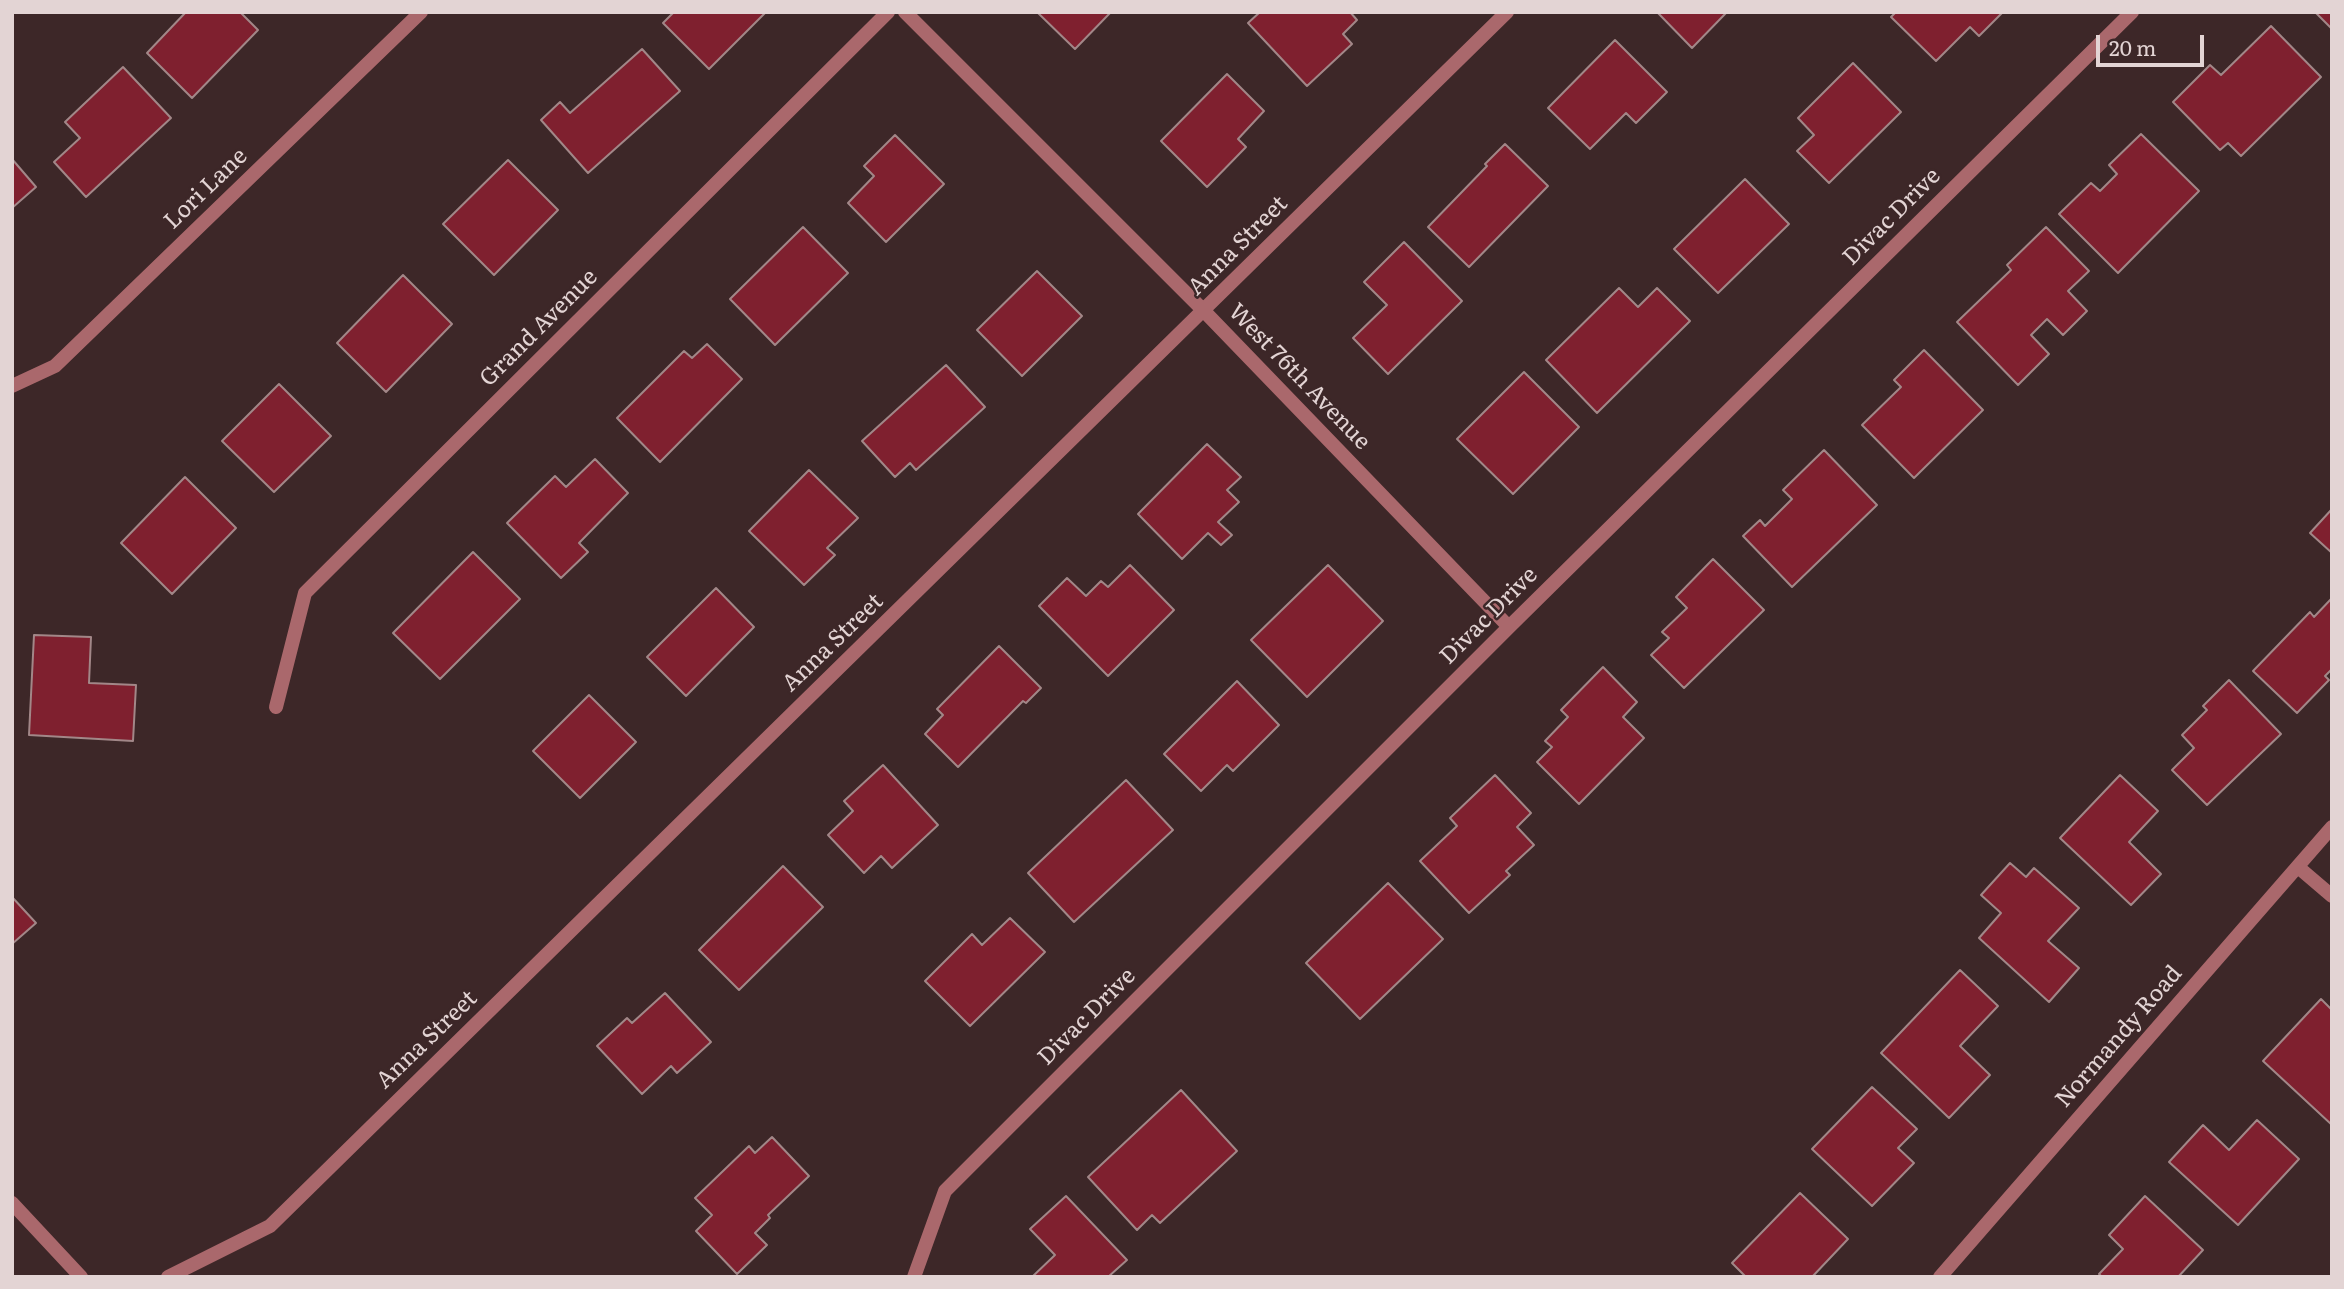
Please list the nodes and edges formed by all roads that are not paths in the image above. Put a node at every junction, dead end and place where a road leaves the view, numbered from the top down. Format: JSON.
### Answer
{"nodes":[{"id":1,"x":421,"y":12,"type":"edge"},
{"id":2,"x":888,"y":12,"type":"edge"},
{"id":3,"x":905,"y":12,"type":"edge"},
{"id":4,"x":1507,"y":12,"type":"edge"},
{"id":5,"x":2132,"y":12,"type":"edge"},
{"id":6,"x":1204,"y":311,"type":"junction"},
{"id":7,"x":12,"y":386,"type":"edge"},
{"id":8,"x":1509,"y":628,"type":"junction"},
{"id":9,"x":276,"y":707,"type":"dead end"},
{"id":10,"x":2332,"y":827,"type":"edge"},
{"id":11,"x":2298,"y":867,"type":"junction"},
{"id":12,"x":2332,"y":896,"type":"edge"},
{"id":13,"x":12,"y":1203,"type":"edge"},
{"id":14,"x":81,"y":1277,"type":"edge"},
{"id":15,"x":168,"y":1277,"type":"edge"},
{"id":16,"x":915,"y":1277,"type":"edge"},
{"id":17,"x":1940,"y":1277,"type":"edge"}],
"edges":[{"from":1,"to":7,"type":"street","name":"Lori Lane"},
{"from":2,"to":9,"type":"street","name":"Grand Avenue"},
{"from":3,"to":6,"type":"street","name":"West 76th Avenue"},
{"from":4,"to":6,"type":"street","name":"Anna Street"},
{"from":5,"to":8,"type":"street","name":"Divac Drive"},
{"from":6,"to":8,"type":"street","name":"West 76th Avenue"},
{"from":6,"to":15,"type":"street","name":"Anna Street"},
{"from":8,"to":16,"type":"street","name":"Divac Drive"},
{"from":10,"to":11,"type":"street","name":"Normandy Road"},
{"from":11,"to":12,"type":"street"},
{"from":11,"to":17,"type":"street","name":"Normandy Road"},
{"from":13,"to":14,"type":"street"}]}
